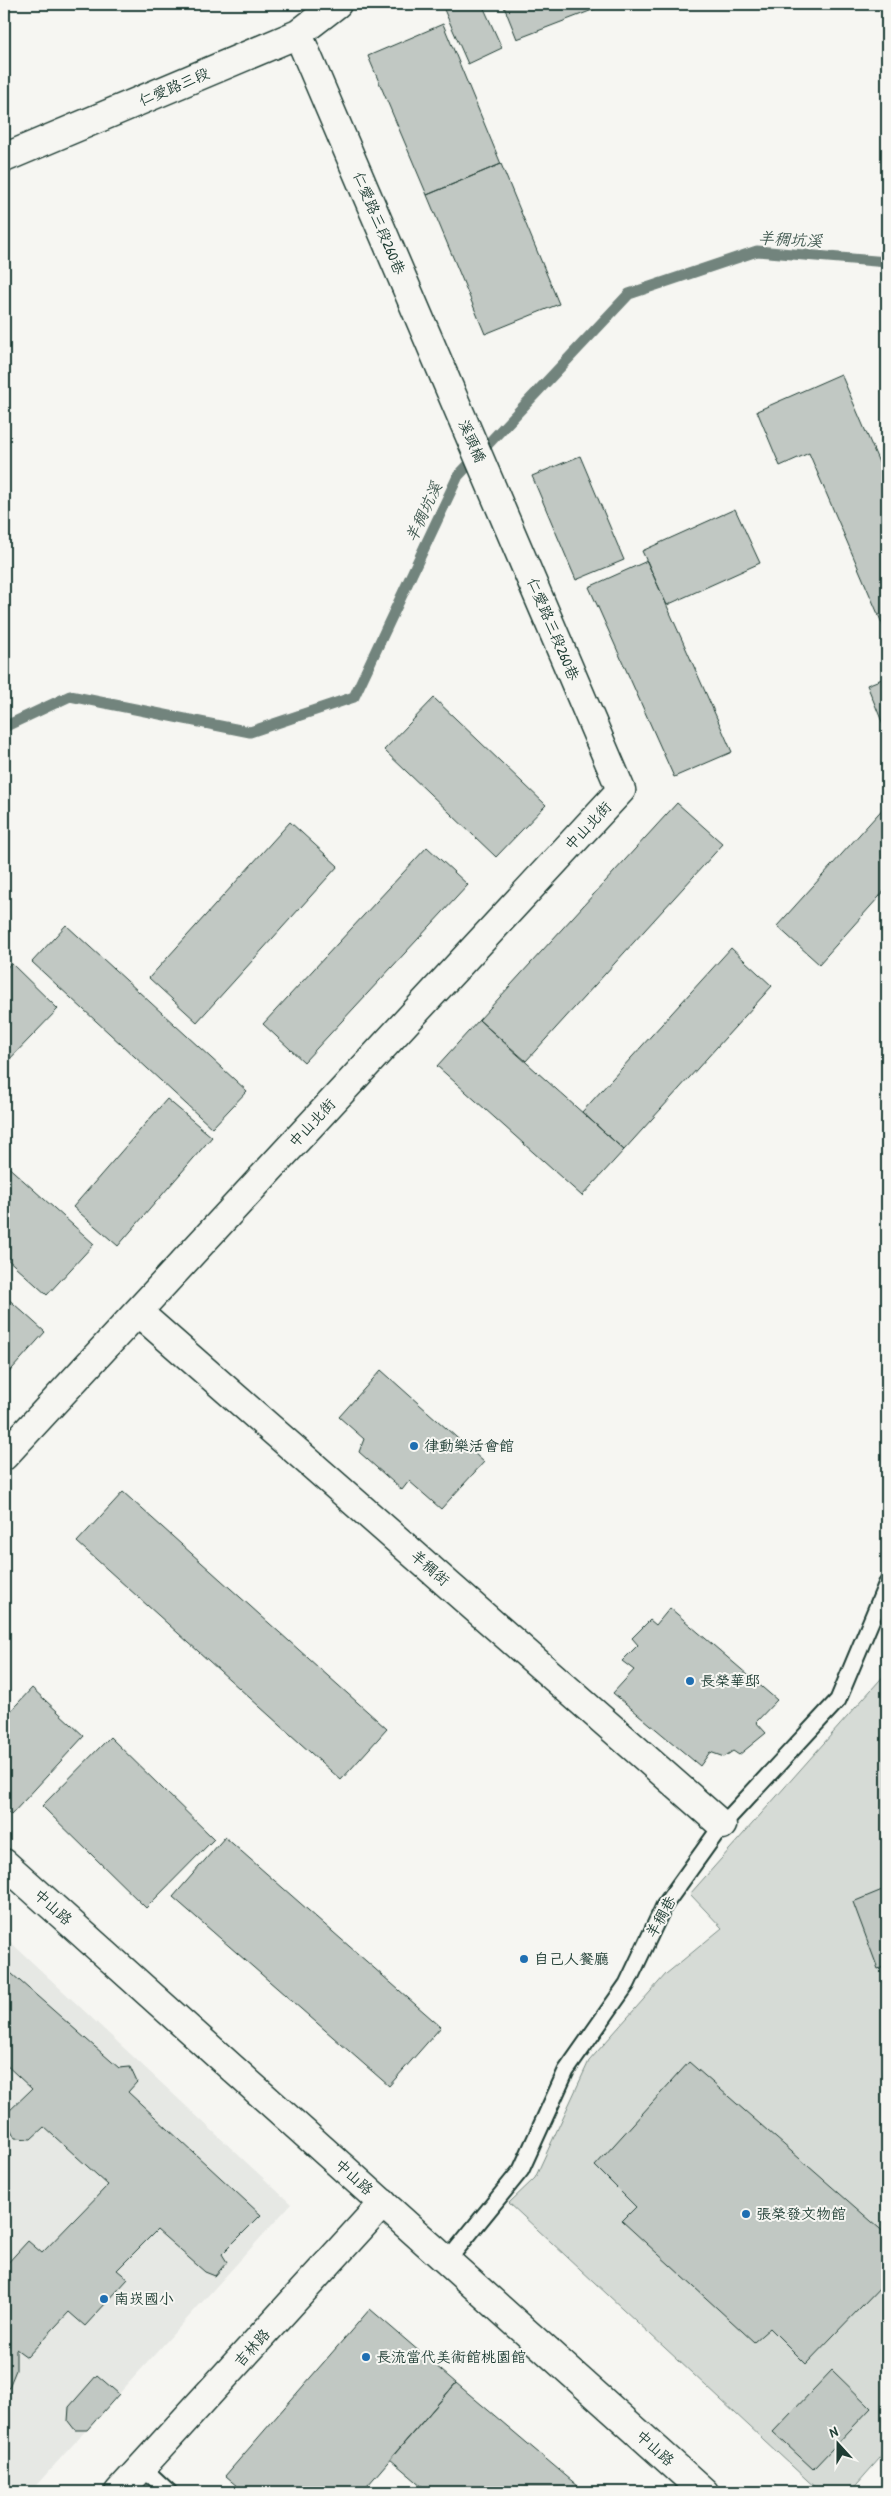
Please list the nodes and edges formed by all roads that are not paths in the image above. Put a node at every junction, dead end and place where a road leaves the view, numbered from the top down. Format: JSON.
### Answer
{"nodes":[{"id":1,"x":337,"y":4,"type":"edge"},
{"id":2,"x":298,"y":34,"type":"junction"},
{"id":3,"x":4,"y":158,"type":"edge"},
{"id":4,"x":460,"y":413,"type":"joint"},
{"id":5,"x":484,"y":468,"type":"joint"},
{"id":6,"x":621,"y":790,"type":"joint"},
{"id":7,"x":138,"y":1312,"type":"junction"},
{"id":8,"x":4,"y":1456,"type":"edge"},
{"id":9,"x":887,"y":1584,"type":"edge"},
{"id":10,"x":722,"y":1825,"type":"junction"},
{"id":11,"x":4,"y":1863,"type":"edge"},
{"id":12,"x":383,"y":2203,"type":"junction"},
{"id":13,"x":447,"y":2261,"type":"junction"},
{"id":14,"x":143,"y":2468,"type":"junction"},
{"id":15,"x":119,"y":2492,"type":"edge"},
{"id":16,"x":169,"y":2492,"type":"edge"},
{"id":17,"x":704,"y":2492,"type":"edge"}],
"edges":[{"from":1,"to":2,"type":"street","name":"仁愛路三段"},
{"from":2,"to":3,"type":"street","name":"仁愛路三段"},
{"from":2,"to":4,"type":"street","name":"仁愛路三段260巷"},
{"from":4,"to":5,"type":"street","name":"溪頭橋"},
{"from":5,"to":6,"type":"street","name":"仁愛路三段260巷"},
{"from":6,"to":7,"type":"street","name":"中山北街"},
{"from":7,"to":8,"type":"street","name":"中山北街"},
{"from":7,"to":10,"type":"street","name":"羊稠街"},
{"from":9,"to":10,"type":"lane","name":"羊稠巷"},
{"from":10,"to":13,"type":"lane","name":"羊稠巷"},
{"from":11,"to":12,"type":"street","name":"中山路"},
{"from":12,"to":13,"type":"street","name":"中山路"},
{"from":12,"to":14,"type":"street","name":"吉林路"},
{"from":13,"to":17,"type":"street","name":"中山路"},
{"from":14,"to":15,"type":"street","name":"吉林路"},
{"from":14,"to":16,"type":"lane"}]}
